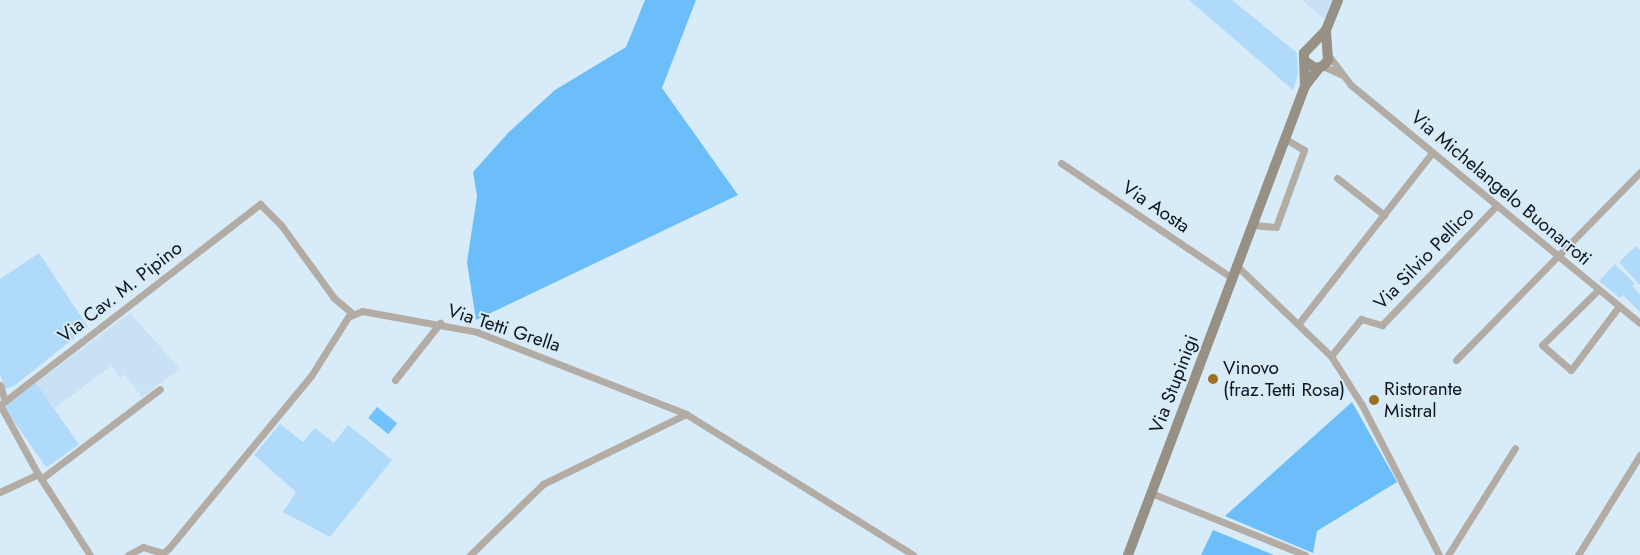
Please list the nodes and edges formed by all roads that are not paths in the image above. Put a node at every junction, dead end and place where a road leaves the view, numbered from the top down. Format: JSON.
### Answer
{"nodes":[{"id":1,"x":1338,"y":0,"type":"edge"},
{"id":2,"x":1326,"y":30,"type":"junction"},
{"id":3,"x":1312,"y":44,"type":"junction"},
{"id":4,"x":1328,"y":52,"type":"junction"},
{"id":5,"x":1305,"y":61,"type":"junction"},
{"id":6,"x":1321,"y":67,"type":"junction"},
{"id":7,"x":1342,"y":76,"type":"junction"},
{"id":8,"x":1305,"y":86,"type":"junction"},
{"id":9,"x":1286,"y":139,"type":"junction"},
{"id":10,"x":1432,"y":153,"type":"junction"},
{"id":11,"x":1061,"y":163,"type":"dead end"},
{"id":12,"x":1640,"y":172,"type":"edge"},
{"id":13,"x":1338,"y":178,"type":"dead end"},
{"id":14,"x":1496,"y":206,"type":"junction"},
{"id":15,"x":1384,"y":215,"type":"junction"},
{"id":16,"x":1253,"y":225,"type":"junction"},
{"id":17,"x":1557,"y":256,"type":"junction"},
{"id":18,"x":1237,"y":266,"type":"junction"},
{"id":19,"x":1232,"y":278,"type":"junction"},
{"id":20,"x":1598,"y":290,"type":"junction"},
{"id":21,"x":1618,"y":306,"type":"junction"},
{"id":22,"x":352,"y":313,"type":"junction"},
{"id":23,"x":440,"y":323,"type":"junction"},
{"id":24,"x":1299,"y":323,"type":"junction"},
{"id":25,"x":1640,"y":323,"type":"edge"},
{"id":26,"x":1331,"y":356,"type":"junction"},
{"id":27,"x":1456,"y":360,"type":"dead end"},
{"id":28,"x":395,"y":380,"type":"dead end"},
{"id":29,"x":0,"y":385,"type":"edge"},
{"id":30,"x":160,"y":389,"type":"dead end"},
{"id":31,"x":2,"y":404,"type":"edge"},
{"id":32,"x":686,"y":414,"type":"junction"},
{"id":33,"x":1515,"y":448,"type":"dead end"},
{"id":34,"x":1640,"y":455,"type":"edge"},
{"id":35,"x":39,"y":477,"type":"junction"},
{"id":36,"x":0,"y":492,"type":"edge"},
{"id":37,"x":1151,"y":494,"type":"junction"},
{"id":38,"x":90,"y":555,"type":"edge"},
{"id":39,"x":128,"y":555,"type":"edge"},
{"id":40,"x":470,"y":555,"type":"edge"},
{"id":41,"x":913,"y":555,"type":"edge"},
{"id":42,"x":1128,"y":555,"type":"edge"},
{"id":43,"x":1305,"y":555,"type":"edge"},
{"id":44,"x":1439,"y":555,"type":"edge"},
{"id":45,"x":1448,"y":555,"type":"edge"},
{"id":46,"x":1578,"y":555,"type":"edge"}],
"edges":[{"from":1,"to":2,"type":"street"},
{"from":2,"to":3,"type":"street"},
{"from":2,"to":4,"type":"street"},
{"from":3,"to":4,"type":"street"},
{"from":3,"to":5,"type":"street"},
{"from":4,"to":6,"type":"street"},
{"from":4,"to":7,"type":"street","name":"Via Michelangelo Buonarroti"},
{"from":5,"to":6,"type":"street"},
{"from":5,"to":8,"type":"street","name":"Via Stupinigi"},
{"from":6,"to":7,"type":"street","name":"Via Michelangelo Buonarroti"},
{"from":6,"to":8,"type":"street","name":"Via Stupinigi"},
{"from":7,"to":10,"type":"street","name":"Via Michelangelo Buonarroti"},
{"from":8,"to":9,"type":"street","name":"Via Stupinigi"},
{"from":9,"to":16,"type":"street","name":"Via Stupinigi"},
{"from":9,"to":16,"type":"street"},
{"from":10,"to":14,"type":"street","name":"Via Michelangelo Buonarroti"},
{"from":10,"to":15,"type":"street"},
{"from":11,"to":19,"type":"street","name":"Via Aosta"},
{"from":12,"to":17,"type":"street"},
{"from":13,"to":15,"type":"street"},
{"from":14,"to":17,"type":"street","name":"Via Michelangelo Buonarroti"},
{"from":14,"to":26,"type":"street","name":"Via Silvio Pellico"},
{"from":15,"to":24,"type":"street"},
{"from":16,"to":18,"type":"street","name":"Via Stupinigi"},
{"from":17,"to":20,"type":"street","name":"Via Michelangelo Buonarroti"},
{"from":17,"to":27,"type":"street"},
{"from":18,"to":19,"type":"street","name":"Via Stupinigi"},
{"from":18,"to":24,"type":"street"},
{"from":19,"to":37,"type":"street","name":"Via Stupinigi"},
{"from":20,"to":21,"type":"street","name":"Via Michelangelo Buonarroti"},
{"from":20,"to":21,"type":"street"},
{"from":21,"to":25,"type":"street","name":"Via Michelangelo Buonarroti"},
{"from":22,"to":23,"type":"street","name":"Via Tetti Grella"},
{"from":22,"to":31,"type":"street","name":"Via Cav. M. Pipino"},
{"from":22,"to":39,"type":"street"},
{"from":23,"to":28,"type":"street"},
{"from":23,"to":32,"type":"street","name":"Via Tetti Grella"},
{"from":24,"to":26,"type":"street"},
{"from":26,"to":44,"type":"street"},
{"from":29,"to":31,"type":"street"},
{"from":30,"to":35,"type":"street"},
{"from":31,"to":35,"type":"street"},
{"from":32,"to":40,"type":"street"},
{"from":32,"to":41,"type":"street","name":"Via Tetti Grella"},
{"from":33,"to":45,"type":"street"},
{"from":34,"to":46,"type":"street"},
{"from":35,"to":36,"type":"street"},
{"from":35,"to":38,"type":"street"},
{"from":37,"to":42,"type":"street","name":"Via Stupinigi"},
{"from":37,"to":43,"type":"street"}]}
